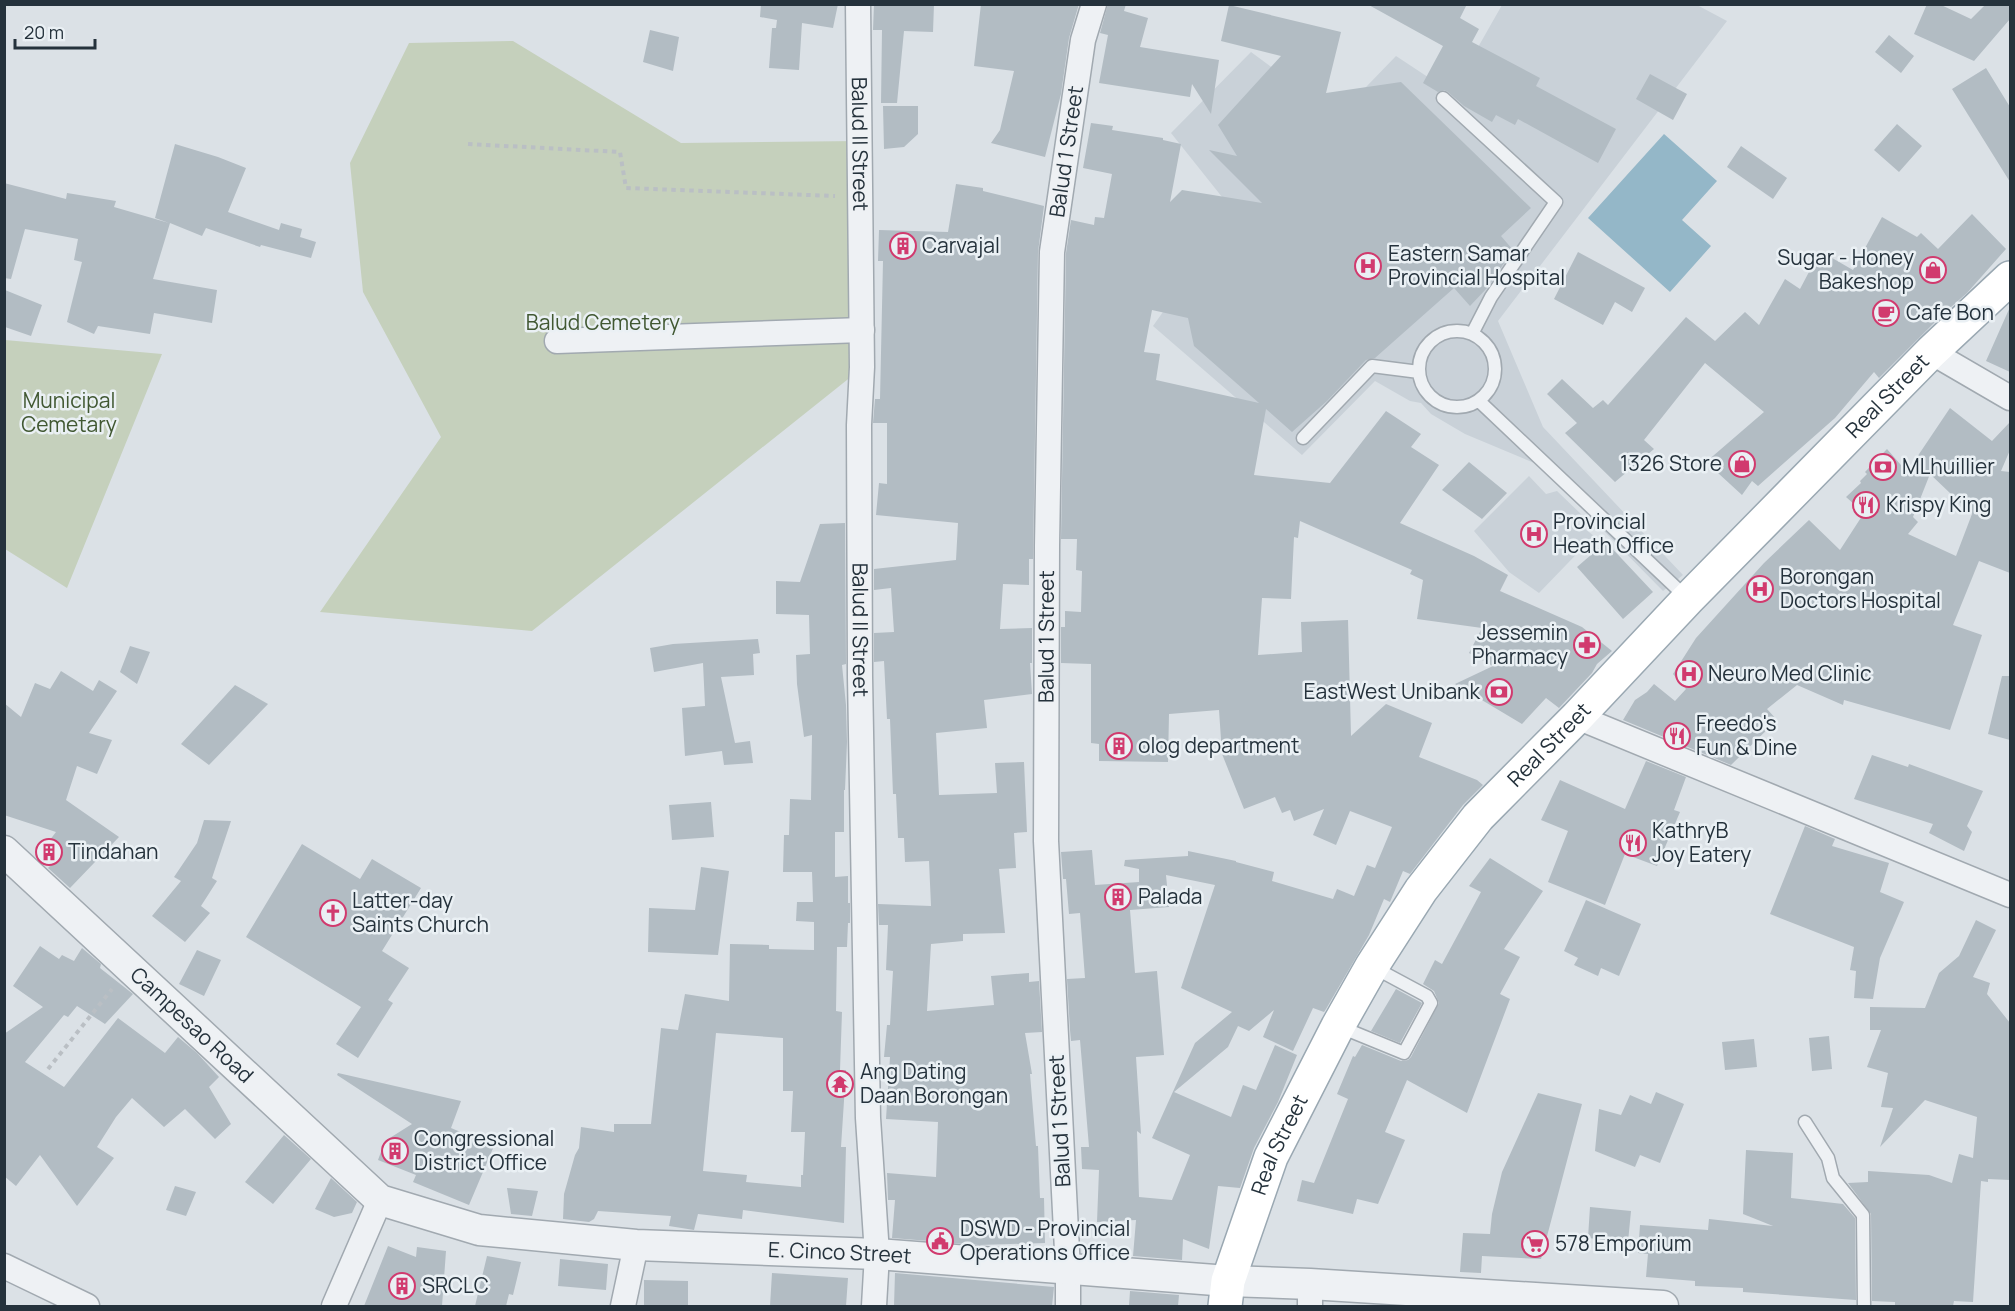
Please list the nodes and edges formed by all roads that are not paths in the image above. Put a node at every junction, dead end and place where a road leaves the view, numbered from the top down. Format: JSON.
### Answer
{"nodes":[{"id":1,"x":858,"y":4,"type":"edge"},
{"id":2,"x":1094,"y":4,"type":"edge"},
{"id":3,"x":1443,"y":99,"type":"dead end"},
{"id":4,"x":2010,"y":278,"type":"edge"},
{"id":5,"x":862,"y":330,"type":"junction"},
{"id":6,"x":1472,"y":334,"type":"junction"},
{"id":7,"x":557,"y":341,"type":"dead end"},
{"id":8,"x":1931,"y":352,"type":"junction"},
{"id":9,"x":1419,"y":372,"type":"junction"},
{"id":10,"x":2010,"y":398,"type":"edge"},
{"id":11,"x":1479,"y":401,"type":"junction"},
{"id":12,"x":1303,"y":438,"type":"dead end"},
{"id":13,"x":1688,"y":599,"type":"junction"},
{"id":14,"x":1577,"y":717,"type":"junction"},
{"id":15,"x":4,"y":851,"type":"edge"},
{"id":16,"x":2010,"y":895,"type":"edge"},
{"id":17,"x":1372,"y":966,"type":"junction"},
{"id":18,"x":1338,"y":1026,"type":"junction"},
{"id":19,"x":1806,"y":1122,"type":"dead end"},
{"id":20,"x":380,"y":1200,"type":"junction"},
{"id":21,"x":636,"y":1245,"type":"junction"},
{"id":22,"x":876,"y":1254,"type":"junction"},
{"id":23,"x":4,"y":1266,"type":"edge"},
{"id":24,"x":1068,"y":1270,"type":"junction"},
{"id":25,"x":1227,"y":1294,"type":"edge"},
{"id":26,"x":1310,"y":1295,"type":"edge"},
{"id":27,"x":1480,"y":1301,"type":"edge"},
{"id":28,"x":87,"y":1306,"type":"edge"},
{"id":29,"x":334,"y":1306,"type":"edge"},
{"id":30,"x":623,"y":1306,"type":"edge"},
{"id":31,"x":874,"y":1306,"type":"edge"},
{"id":32,"x":1068,"y":1306,"type":"edge"},
{"id":33,"x":1663,"y":1306,"type":"edge"},
{"id":34,"x":1864,"y":1306,"type":"edge"}],
"edges":[{"from":1,"to":5,"type":"street","name":"Balud II Street"},
{"from":2,"to":24,"type":"street","name":"Balud 1 Street"},
{"from":3,"to":6,"type":"lane"},
{"from":4,"to":8,"type":"main road","name":"Real Street"},
{"from":5,"to":7,"type":"street"},
{"from":5,"to":22,"type":"street","name":"Balud II Street"},
{"from":6,"to":9,"type":"lane"},
{"from":6,"to":11,"type":"lane"},
{"from":8,"to":10,"type":"street"},
{"from":8,"to":13,"type":"main road","name":"Real Street"},
{"from":9,"to":11,"type":"lane"},
{"from":9,"to":12,"type":"lane"},
{"from":11,"to":13,"type":"lane"},
{"from":13,"to":14,"type":"main road","name":"Real Street"},
{"from":14,"to":16,"type":"street"},
{"from":14,"to":17,"type":"main road","name":"Real Street"},
{"from":15,"to":20,"type":"street","name":"Campesao Road"},
{"from":17,"to":18,"type":"main road","name":"Real Street"},
{"from":17,"to":18,"type":"lane"},
{"from":18,"to":25,"type":"main road","name":"Real Street"},
{"from":19,"to":34,"type":"lane"},
{"from":20,"to":21,"type":"street","name":"E. Cinco Street"},
{"from":20,"to":29,"type":"street"},
{"from":21,"to":22,"type":"street","name":"E. Cinco Street"},
{"from":21,"to":30,"type":"street"},
{"from":22,"to":24,"type":"street","name":"E. Cinco Street"},
{"from":22,"to":31,"type":"street","name":"Balud II Street"},
{"from":23,"to":28,"type":"street"},
{"from":24,"to":25,"type":"street","name":"E. Cinco Street"},
{"from":24,"to":32,"type":"street","name":"Balud 1 Street"},
{"from":25,"to":26,"type":"street","name":"E. Cinco Street"},
{"from":26,"to":27,"type":"street","name":"E. Cinco Street"},
{"from":27,"to":33,"type":"street","name":"E. Cinco Street"}]}
